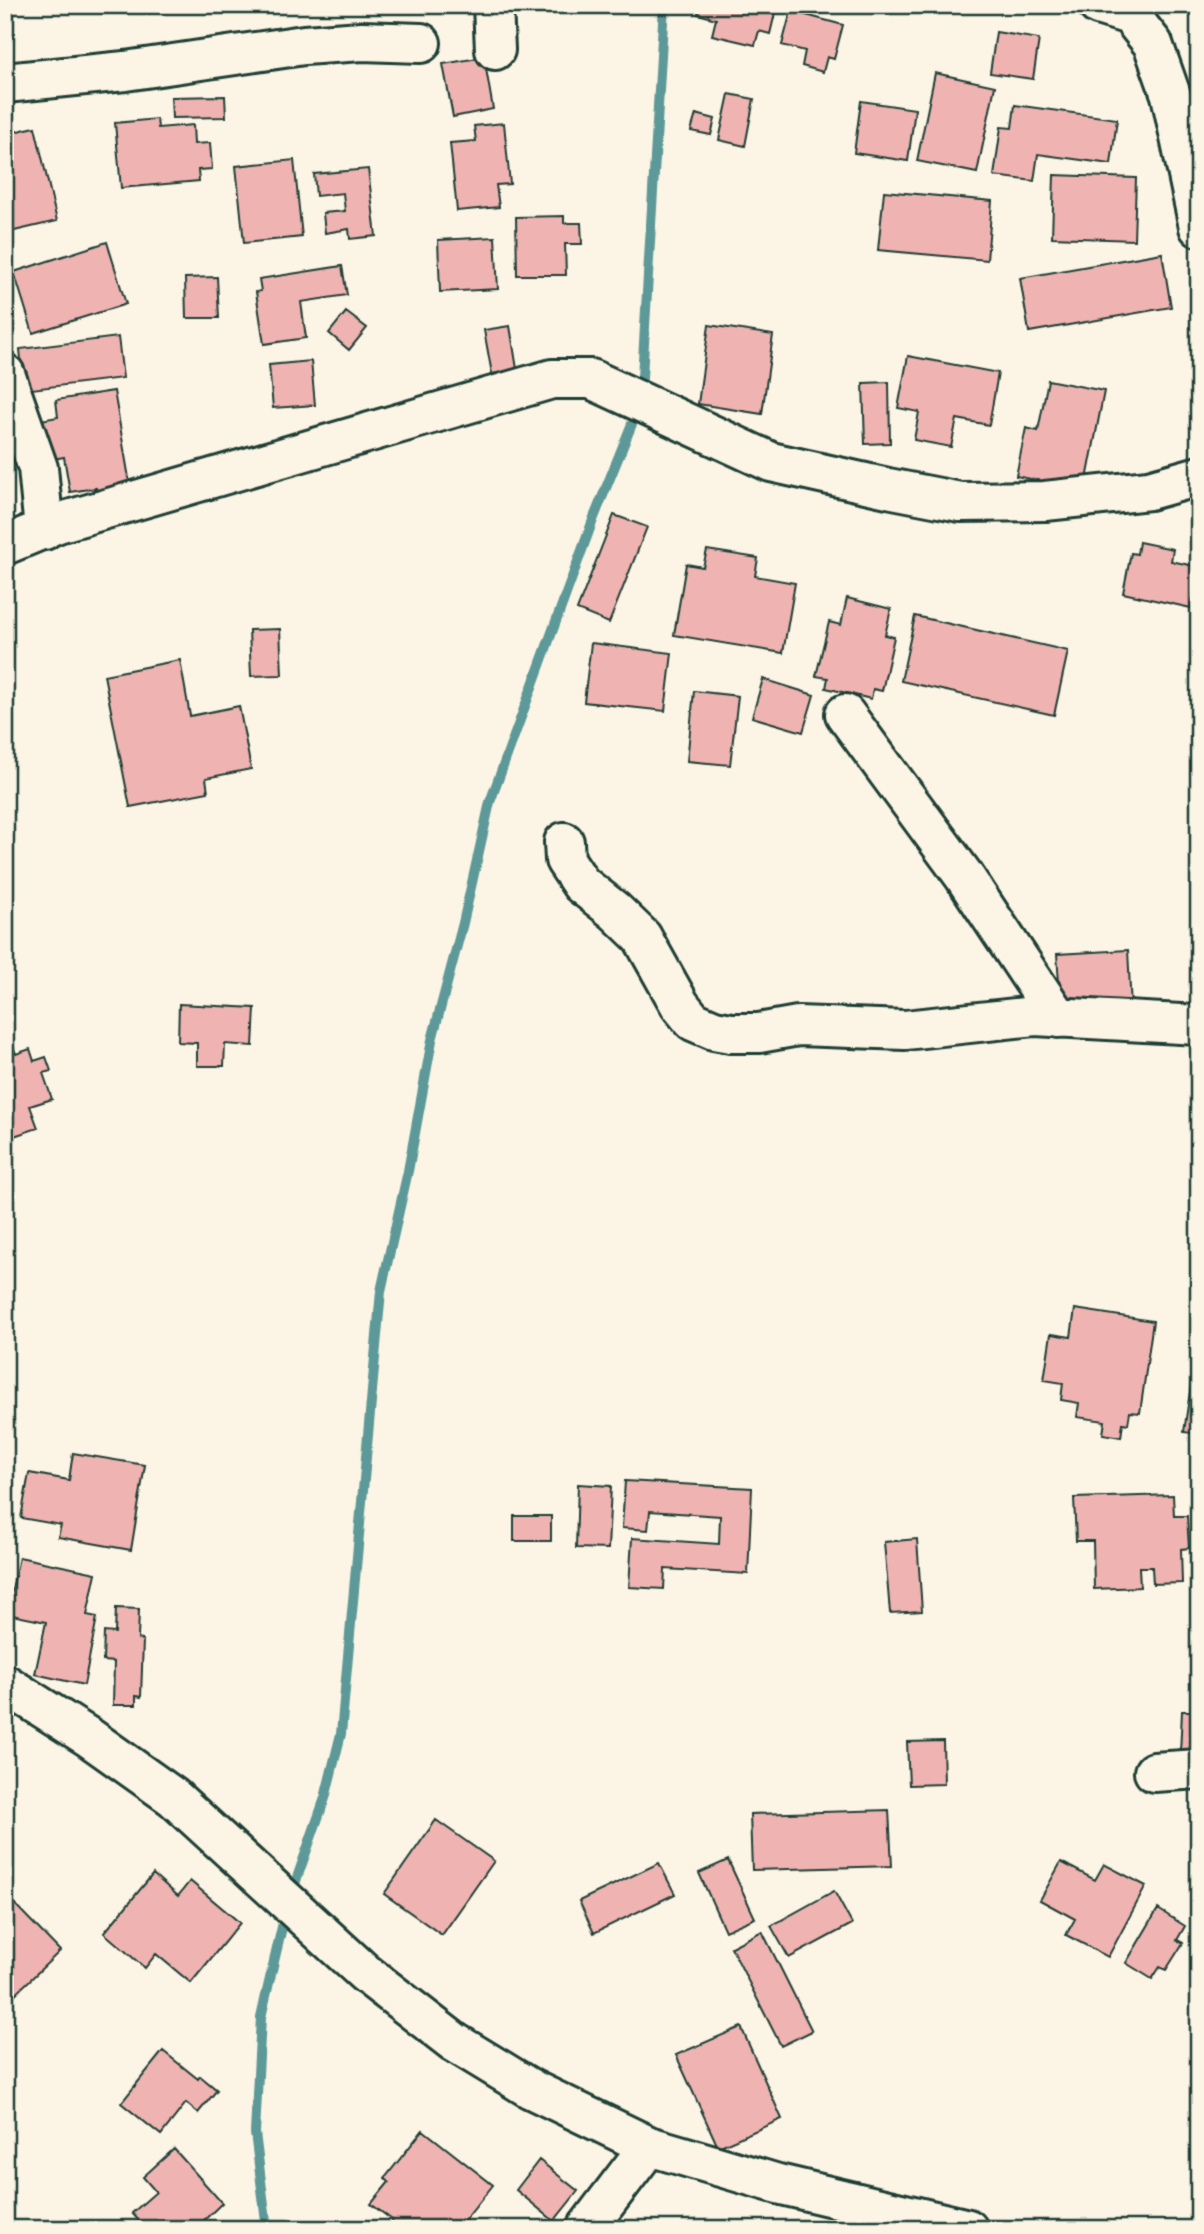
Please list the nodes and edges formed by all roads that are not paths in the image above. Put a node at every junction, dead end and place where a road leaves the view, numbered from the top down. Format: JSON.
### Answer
{"nodes":[{"id":1,"x":494,"y":5,"type":"edge"},
{"id":2,"x":1098,"y":5,"type":"edge"},
{"id":3,"x":421,"y":43,"type":"dead end"},
{"id":4,"x":495,"y":50,"type":"dead end"},
{"id":5,"x":5,"y":83,"type":"edge"},
{"id":6,"x":1199,"y":227,"type":"edge"},
{"id":7,"x":5,"y":374,"type":"edge"},
{"id":8,"x":1199,"y":476,"type":"edge"},
{"id":9,"x":44,"y":530,"type":"junction"},
{"id":10,"x":5,"y":545,"type":"edge"},
{"id":11,"x":845,"y":714,"type":"dead end"},
{"id":12,"x":564,"y":842,"type":"dead end"},
{"id":13,"x":1058,"y":1018,"type":"junction"},
{"id":14,"x":1199,"y":1026,"type":"edge"},
{"id":15,"x":5,"y":1684,"type":"edge"},
{"id":16,"x":1199,"y":1769,"type":"edge"},
{"id":17,"x":1154,"y":1772,"type":"dead end"},
{"id":18,"x":649,"y":2146,"type":"junction"},
{"id":19,"x":586,"y":2229,"type":"edge"},
{"id":20,"x":968,"y":2229,"type":"edge"}],
"edges":[{"from":1,"to":4,"type":"street"},
{"from":2,"to":6,"type":"street"},
{"from":3,"to":5,"type":"street"},
{"from":7,"to":9,"type":"street"},
{"from":8,"to":9,"type":"street"},
{"from":9,"to":10,"type":"street"},
{"from":11,"to":13,"type":"street"},
{"from":12,"to":13,"type":"street"},
{"from":13,"to":14,"type":"street"},
{"from":15,"to":18,"type":"street"},
{"from":16,"to":17,"type":"street"},
{"from":18,"to":19,"type":"street"},
{"from":18,"to":20,"type":"street"}]}
